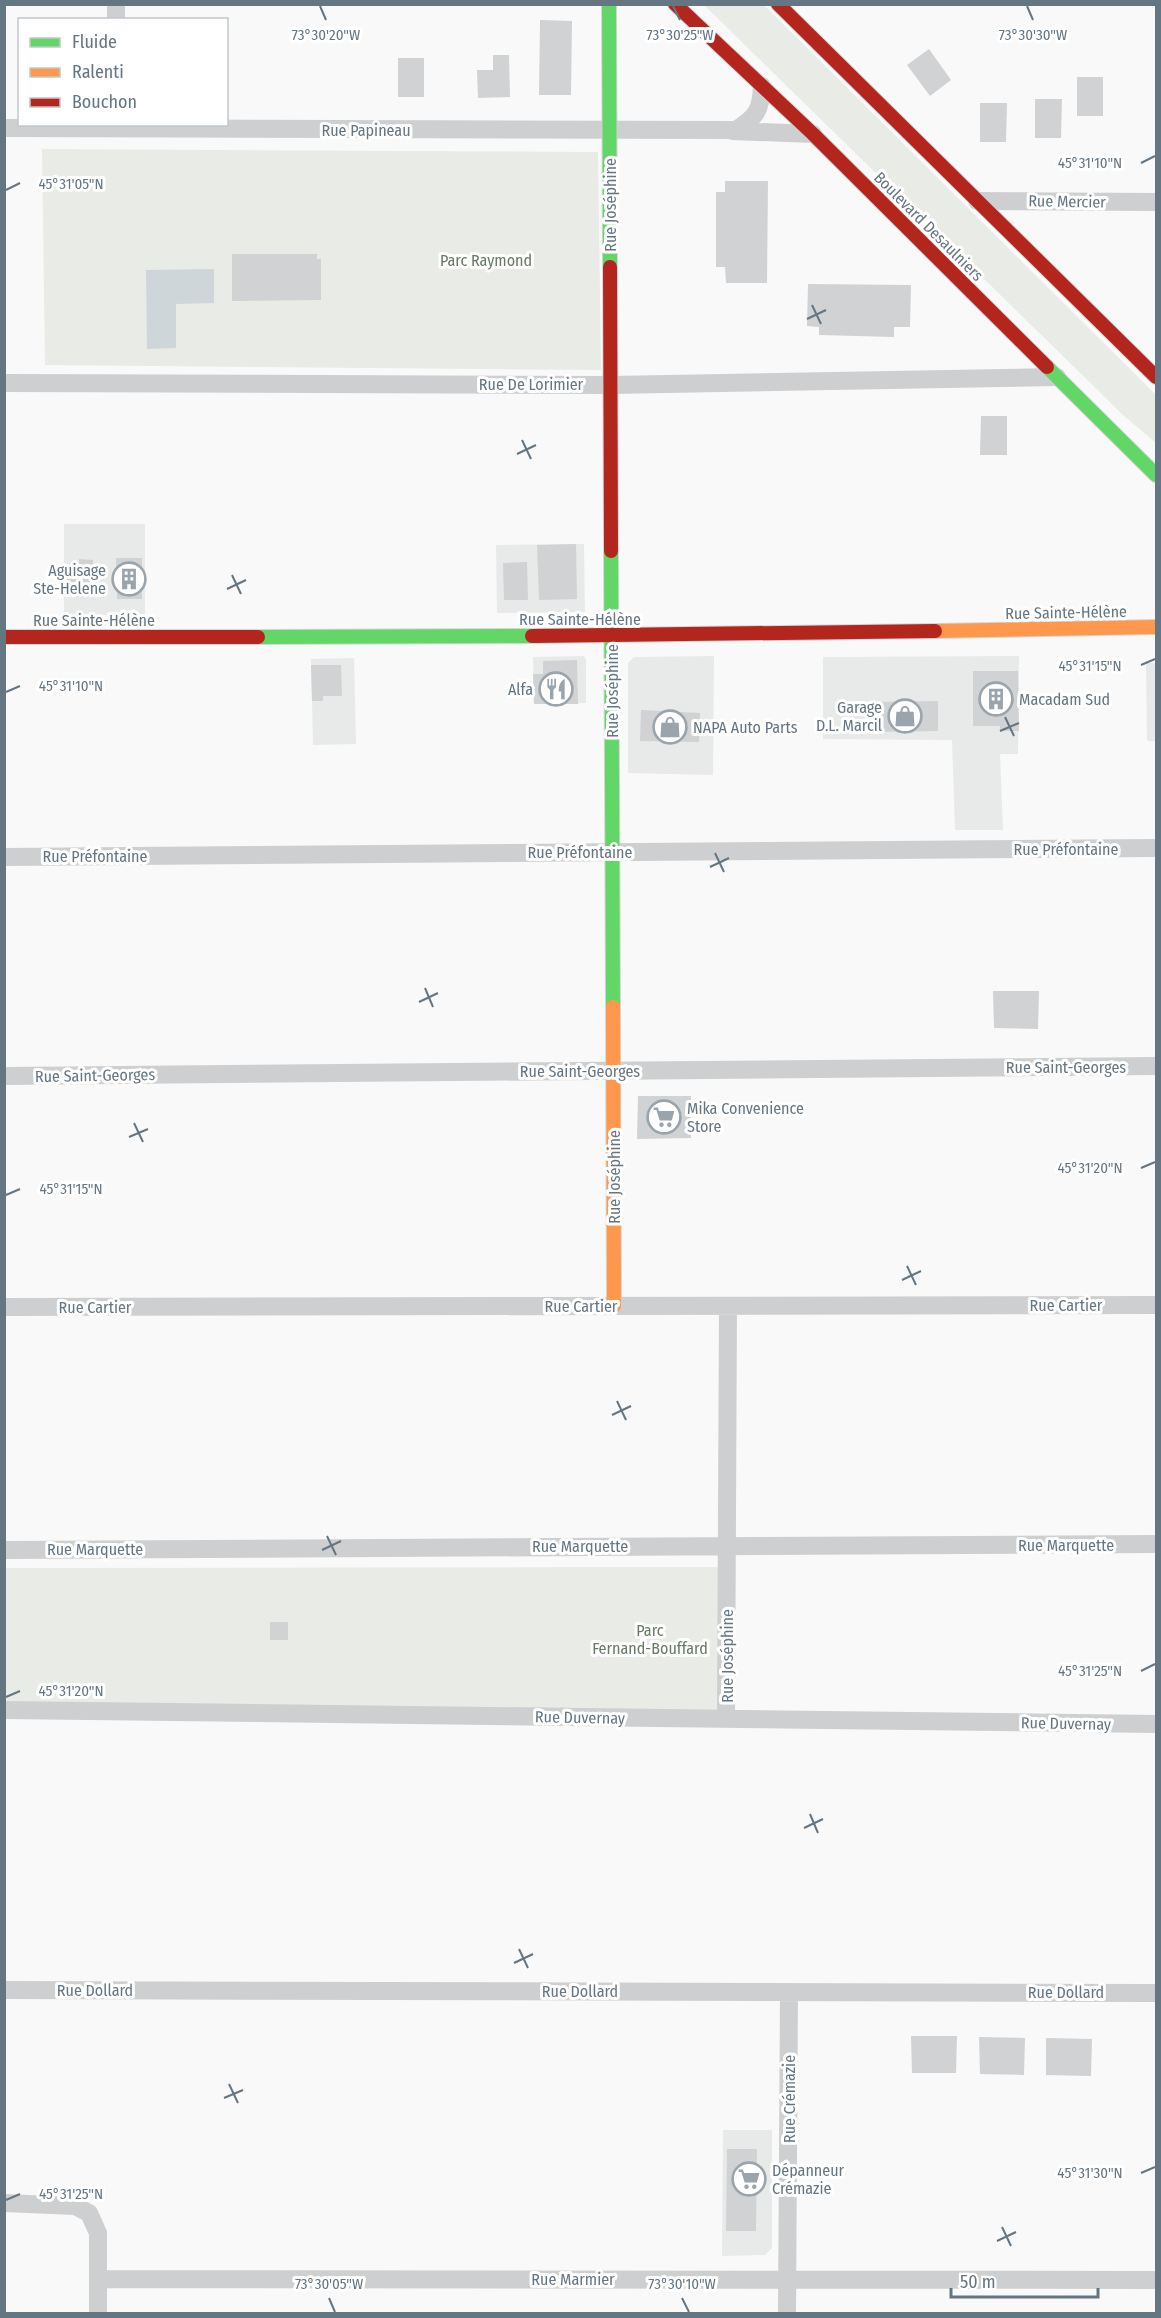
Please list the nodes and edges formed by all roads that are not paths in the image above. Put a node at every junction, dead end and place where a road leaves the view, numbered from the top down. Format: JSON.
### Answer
{"nodes":[{"id":1,"x":609,"y":4,"type":"edge"},
{"id":2,"x":675,"y":4,"type":"edge"},
{"id":3,"x":778,"y":4,"type":"edge"},
{"id":4,"x":762,"y":86,"type":"junction"},
{"id":5,"x":118,"y":127,"type":"edge"},
{"id":6,"x":4,"y":128,"type":"edge"},
{"id":7,"x":610,"y":130,"type":"junction"},
{"id":8,"x":727,"y":131,"type":"junction"},
{"id":9,"x":813,"y":134,"type":"junction"},
{"id":10,"x":977,"y":201,"type":"junction"},
{"id":11,"x":1156,"y":202,"type":"edge"},
{"id":12,"x":1057,"y":377,"type":"junction"},
{"id":13,"x":1156,"y":377,"type":"edge"},
{"id":14,"x":4,"y":383,"type":"edge"},
{"id":15,"x":611,"y":385,"type":"junction"},
{"id":16,"x":1156,"y":475,"type":"edge"},
{"id":17,"x":1156,"y":627,"type":"edge"},
{"id":18,"x":612,"y":636,"type":"junction"},
{"id":19,"x":4,"y":637,"type":"edge"},
{"id":20,"x":1156,"y":848,"type":"edge"},
{"id":21,"x":613,"y":852,"type":"junction"},
{"id":22,"x":4,"y":857,"type":"edge"},
{"id":23,"x":1156,"y":1066,"type":"edge"},
{"id":24,"x":614,"y":1071,"type":"junction"},
{"id":25,"x":4,"y":1076,"type":"edge"},
{"id":26,"x":1156,"y":1305,"type":"edge"},
{"id":27,"x":615,"y":1306,"type":"junction"},
{"id":28,"x":728,"y":1306,"type":"junction"},
{"id":29,"x":4,"y":1307,"type":"edge"},
{"id":30,"x":1156,"y":1545,"type":"edge"},
{"id":31,"x":727,"y":1546,"type":"junction"},
{"id":32,"x":4,"y":1550,"type":"edge"},
{"id":33,"x":4,"y":1710,"type":"edge"},
{"id":34,"x":726,"y":1719,"type":"junction"},
{"id":35,"x":1156,"y":1724,"type":"edge"},
{"id":36,"x":4,"y":1990,"type":"edge"},
{"id":37,"x":789,"y":1992,"type":"junction"},
{"id":38,"x":1156,"y":1992,"type":"edge"},
{"id":39,"x":4,"y":2203,"type":"edge"},
{"id":40,"x":98,"y":2279,"type":"junction"},
{"id":41,"x":788,"y":2279,"type":"junction"},
{"id":42,"x":1156,"y":2280,"type":"edge"},
{"id":43,"x":98,"y":2313,"type":"edge"},
{"id":44,"x":788,"y":2313,"type":"edge"}],
"edges":[{"from":1,"to":7,"type":"street","name":"Rue Joséphine"},
{"from":2,"to":4,"type":"street","name":"Boulevard Desaulniers"},
{"from":3,"to":10,"type":"street"},
{"from":4,"to":8,"type":"street","name":"Rue Papineau"},
{"from":4,"to":9,"type":"street","name":"Boulevard Desaulniers"},
{"from":5,"to":6,"type":"street","name":"Rue Papineau"},
{"from":5,"to":7,"type":"street","name":"Rue Papineau"},
{"from":7,"to":8,"type":"street","name":"Rue Papineau"},
{"from":7,"to":15,"type":"street","name":"Rue Joséphine"},
{"from":8,"to":9,"type":"street","name":"Rue Papineau"},
{"from":9,"to":12,"type":"street","name":"Boulevard Desaulniers"},
{"from":10,"to":11,"type":"street","name":"Rue Mercier"},
{"from":10,"to":13,"type":"street"},
{"from":12,"to":15,"type":"street","name":"Rue De Lorimier"},
{"from":12,"to":16,"type":"street","name":"Boulevard Desaulniers"},
{"from":14,"to":15,"type":"street","name":"Rue De Lorimier"},
{"from":15,"to":18,"type":"street","name":"Rue Joséphine"},
{"from":17,"to":18,"type":"street","name":"Rue Sainte-Hélène"},
{"from":18,"to":19,"type":"street","name":"Rue Sainte-Hélène"},
{"from":18,"to":21,"type":"street","name":"Rue Joséphine"},
{"from":20,"to":21,"type":"street","name":"Rue Préfontaine"},
{"from":21,"to":22,"type":"street","name":"Rue Préfontaine"},
{"from":21,"to":24,"type":"street","name":"Rue Joséphine"},
{"from":23,"to":24,"type":"street","name":"Rue Saint-Georges"},
{"from":24,"to":25,"type":"street","name":"Rue Saint-Georges"},
{"from":24,"to":27,"type":"street","name":"Rue Joséphine"},
{"from":26,"to":28,"type":"street","name":"Rue Cartier"},
{"from":27,"to":28,"type":"street","name":"Rue Cartier"},
{"from":27,"to":29,"type":"street","name":"Rue Cartier"},
{"from":28,"to":31,"type":"street","name":"Rue Joséphine"},
{"from":30,"to":31,"type":"street","name":"Rue Marquette"},
{"from":31,"to":32,"type":"street","name":"Rue Marquette"},
{"from":31,"to":34,"type":"street","name":"Rue Joséphine"},
{"from":33,"to":34,"type":"street","name":"Rue Duvernay"},
{"from":34,"to":35,"type":"street","name":"Rue Duvernay"},
{"from":36,"to":37,"type":"street","name":"Rue Dollard"},
{"from":37,"to":38,"type":"street","name":"Rue Dollard"},
{"from":37,"to":41,"type":"street","name":"Rue Crémazie"},
{"from":39,"to":40,"type":"street"},
{"from":40,"to":41,"type":"street","name":"Rue Marmier"},
{"from":40,"to":43,"type":"street"},
{"from":41,"to":42,"type":"street","name":"Rue Marmier"},
{"from":41,"to":44,"type":"street","name":"Rue Crémazie"}]}
